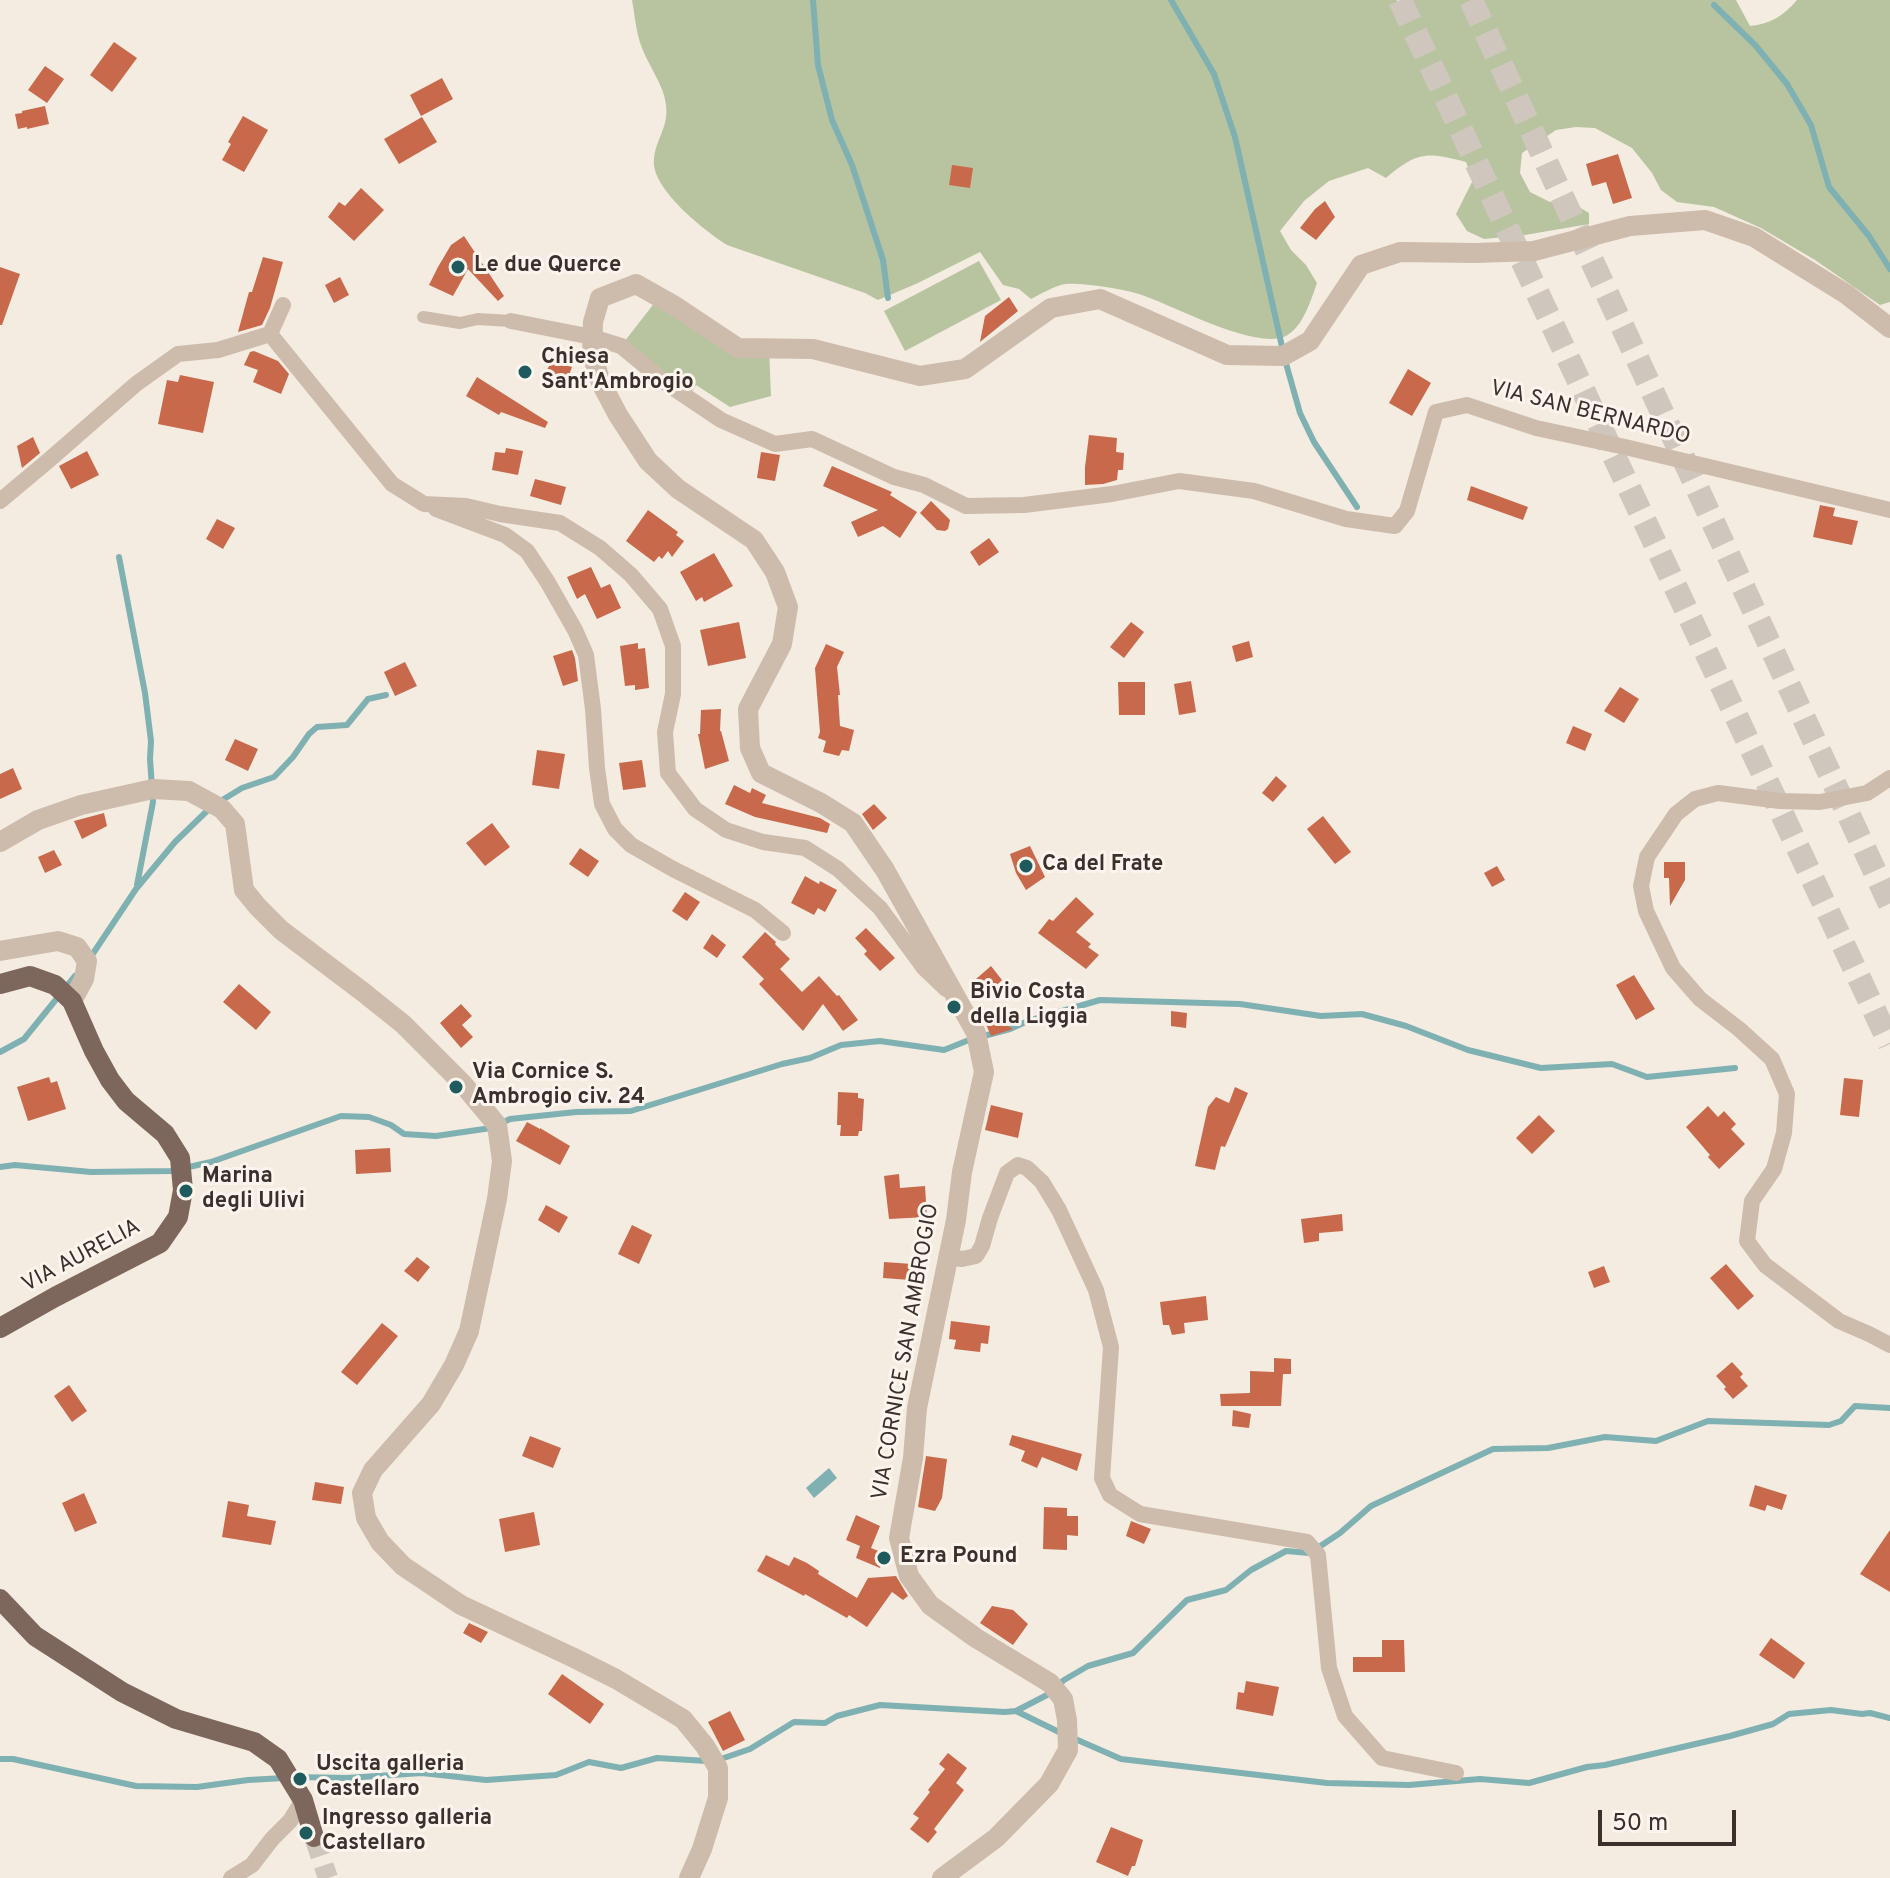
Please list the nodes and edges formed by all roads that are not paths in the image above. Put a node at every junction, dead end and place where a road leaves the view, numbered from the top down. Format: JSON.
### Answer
{"nodes":[{"id":1,"x":283,"y":305,"type":"dead end"},
{"id":2,"x":423,"y":317,"type":"dead end"},
{"id":3,"x":511,"y":321,"type":"joint"},
{"id":4,"x":1890,"y":328,"type":"edge"},
{"id":5,"x":270,"y":334,"type":"junction"},
{"id":6,"x":592,"y":337,"type":"junction"},
{"id":7,"x":0,"y":501,"type":"edge"},
{"id":8,"x":424,"y":504,"type":"junction"},
{"id":9,"x":1890,"y":510,"type":"edge"},
{"id":10,"x":1890,"y":778,"type":"edge"},
{"id":11,"x":0,"y":842,"type":"edge"},
{"id":12,"x":783,"y":933,"type":"dead end"},
{"id":13,"x":0,"y":951,"type":"edge"},
{"id":14,"x":0,"y":984,"type":"edge"},
{"id":15,"x":957,"y":999,"type":"junction"},
{"id":16,"x":72,"y":1001,"type":"junction"},
{"id":17,"x":949,"y":1257,"type":"junction"},
{"id":18,"x":0,"y":1328,"type":"edge"},
{"id":19,"x":1890,"y":1345,"type":"edge"},
{"id":20,"x":0,"y":1599,"type":"edge"},
{"id":21,"x":1456,"y":1773,"type":"dead end"},
{"id":22,"x":299,"y":1793,"type":"junction"},
{"id":23,"x":314,"y":1837,"type":"tunnel mouth"},
{"id":24,"x":231,"y":1878,"type":"edge"},
{"id":25,"x":689,"y":1878,"type":"edge"},
{"id":26,"x":942,"y":1878,"type":"edge"}],
"edges":[{"from":1,"to":5,"type":"street"},
{"from":2,"to":3,"type":"street"},
{"from":3,"to":6,"type":"street"},
{"from":4,"to":6,"type":"street","name":"VIA CORNICE SAN AMBROGIO"},
{"from":5,"to":7,"type":"street"},
{"from":5,"to":8,"type":"street"},
{"from":6,"to":9,"type":"street","name":"VIA SAN BERNARDO"},
{"from":6,"to":15,"type":"street","name":"VIA CORNICE SAN AMBROGIO"},
{"from":8,"to":12,"type":"street"},
{"from":8,"to":15,"type":"street","name":"VIA CORNICE SAN AMBROGIO"},
{"from":10,"to":19,"type":"street"},
{"from":11,"to":25,"type":"street"},
{"from":13,"to":16,"type":"street"},
{"from":14,"to":16,"type":"main road","name":"VIA AURELIA"},
{"from":15,"to":17,"type":"street","name":"VIA CORNICE SAN AMBROGIO"},
{"from":16,"to":18,"type":"main road","name":"VIA AURELIA"},
{"from":17,"to":21,"type":"street"},
{"from":17,"to":26,"type":"street","name":"VIA CORNICE SAN AMBROGIO"},
{"from":20,"to":22,"type":"main road"},
{"from":22,"to":23,"type":"main road"},
{"from":22,"to":24,"type":"street"}]}
